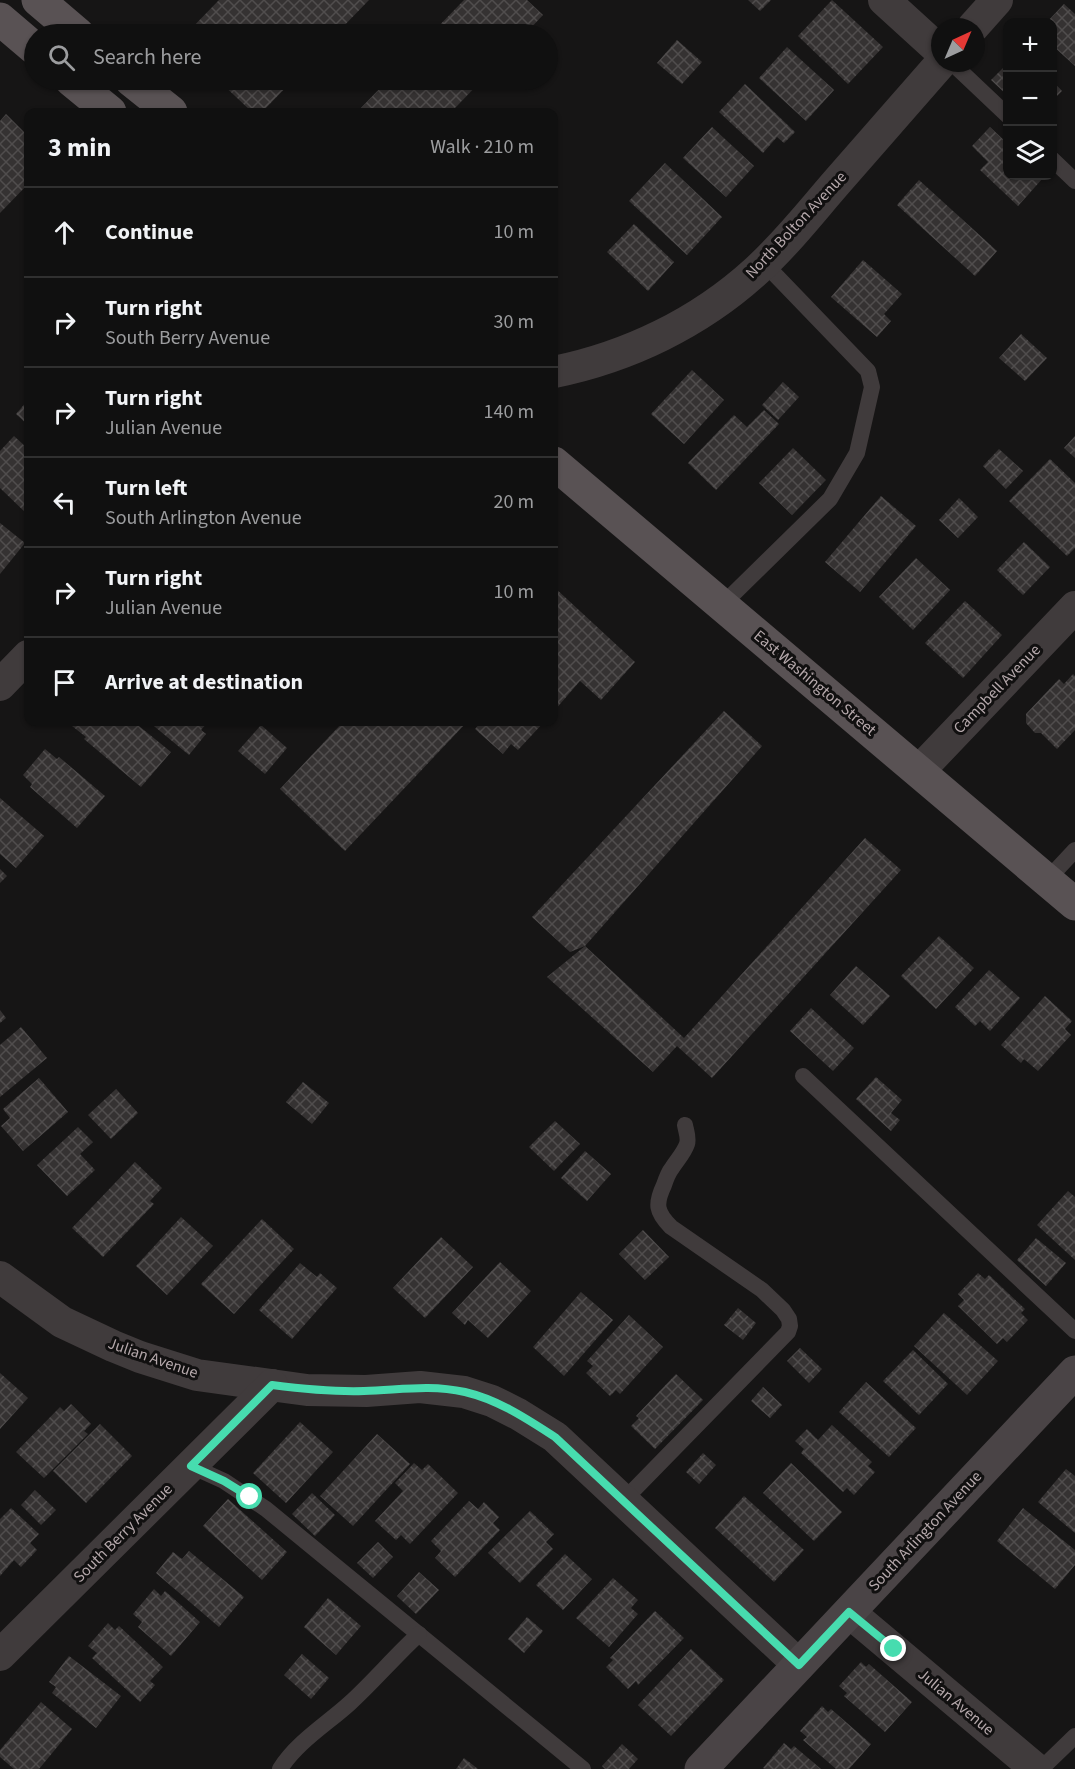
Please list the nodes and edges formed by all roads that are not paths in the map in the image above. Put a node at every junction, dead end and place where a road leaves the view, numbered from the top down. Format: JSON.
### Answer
{"nodes":[{"id":1,"x":38,"y":0,"type":"edge"},
{"id":2,"x":884,"y":0,"type":"edge"},
{"id":3,"x":997,"y":0,"type":"edge"},
{"id":4,"x":981,"y":18,"type":"edge"},
{"id":5,"x":0,"y":19,"type":"edge"},
{"id":6,"x":66,"y":24,"type":"edge"},
{"id":7,"x":24,"y":39,"type":"edge"},
{"id":8,"x":931,"y":43,"type":"edge"},
{"id":9,"x":933,"y":72,"type":"edge"},
{"id":10,"x":962,"y":72,"type":"edge"},
{"id":11,"x":83,"y":90,"type":"edge"},
{"id":12,"x":144,"y":90,"type":"edge"},
{"id":13,"x":105,"y":108,"type":"edge"},
{"id":14,"x":166,"y":108,"type":"edge"},
{"id":15,"x":1003,"y":111,"type":"edge"},
{"id":16,"x":1057,"y":163,"type":"edge"},
{"id":17,"x":1075,"y":181,"type":"edge"},
{"id":18,"x":764,"y":263,"type":"junction"},
{"id":19,"x":558,"y":371,"type":"edge"},
{"id":20,"x":558,"y":466,"type":"edge"},
{"id":21,"x":722,"y":605,"type":"junction"},
{"id":22,"x":1075,"y":607,"type":"edge"},
{"id":23,"x":24,"y":660,"type":"edge"},
{"id":24,"x":0,"y":685,"type":"edge"},
{"id":25,"x":919,"y":771,"type":"junction"},
{"id":26,"x":1075,"y":850,"type":"edge"},
{"id":27,"x":1047,"y":880,"type":"junction"},
{"id":28,"x":1075,"y":904,"type":"edge"},
{"id":29,"x":803,"y":1076,"type":"dead end"},
{"id":30,"x":685,"y":1125,"type":"dead end"},
{"id":31,"x":0,"y":1277,"type":"edge"},
{"id":32,"x":1075,"y":1331,"type":"edge"},
{"id":33,"x":1075,"y":1372,"type":"edge"},
{"id":34,"x":272,"y":1385,"type":"junction"},
{"id":35,"x":191,"y":1466,"type":"junction"},
{"id":36,"x":623,"y":1501,"type":"junction"},
{"id":37,"x":849,"y":1612,"type":"junction"},
{"id":38,"x":419,"y":1634,"type":"junction"},
{"id":39,"x":0,"y":1655,"type":"edge"},
{"id":40,"x":799,"y":1665,"type":"junction"},
{"id":41,"x":1075,"y":1736,"type":"edge"},
{"id":42,"x":280,"y":1769,"type":"edge"},
{"id":43,"x":583,"y":1769,"type":"edge"},
{"id":44,"x":701,"y":1769,"type":"edge"},
{"id":45,"x":1036,"y":1769,"type":"edge"},
{"id":46,"x":1041,"y":1769,"type":"edge"}],
"edges":[{"from":1,"to":6,"type":"main road"},
{"from":2,"to":8,"type":"street"},
{"from":3,"to":4,"type":"street"},
{"from":5,"to":7,"type":"main road"},
{"from":9,"to":18,"type":"street","name":"North Bolton Avenue"},
{"from":10,"to":15,"type":"lane"},
{"from":11,"to":13,"type":"main road"},
{"from":12,"to":14,"type":"main road"},
{"from":16,"to":17,"type":"lane"},
{"from":18,"to":19,"type":"street","name":"North Bolton Avenue"},
{"from":18,"to":21,"type":"lane"},
{"from":20,"to":21,"type":"main road","name":"East Washington Street"},
{"from":21,"to":25,"type":"main road","name":"East Washington Street"},
{"from":22,"to":25,"type":"street","name":"Campbell Avenue"},
{"from":23,"to":24,"type":"street"},
{"from":25,"to":27,"type":"main road","name":"East Washington Street"},
{"from":26,"to":27,"type":"lane"},
{"from":27,"to":28,"type":"main road","name":"East Washington Street"},
{"from":29,"to":32,"type":"lane"},
{"from":30,"to":36,"type":"lane"},
{"from":31,"to":34,"type":"street","name":"Julian Avenue"},
{"from":33,"to":37,"type":"main road","name":"South Arlington Avenue"},
{"from":34,"to":35,"type":"street","name":"South Berry Avenue"},
{"from":34,"to":36,"type":"street","name":"Julian Avenue"},
{"from":35,"to":38,"type":"lane"},
{"from":35,"to":39,"type":"street","name":"South Berry Avenue"},
{"from":36,"to":40,"type":"street","name":"Julian Avenue"},
{"from":37,"to":40,"type":"main road","name":"South Arlington Avenue"},
{"from":37,"to":45,"type":"street","name":"Julian Avenue"},
{"from":38,"to":42,"type":"lane"},
{"from":38,"to":43,"type":"lane"},
{"from":40,"to":44,"type":"main road","name":"South Arlington Avenue"},
{"from":41,"to":46,"type":"lane"}]}
